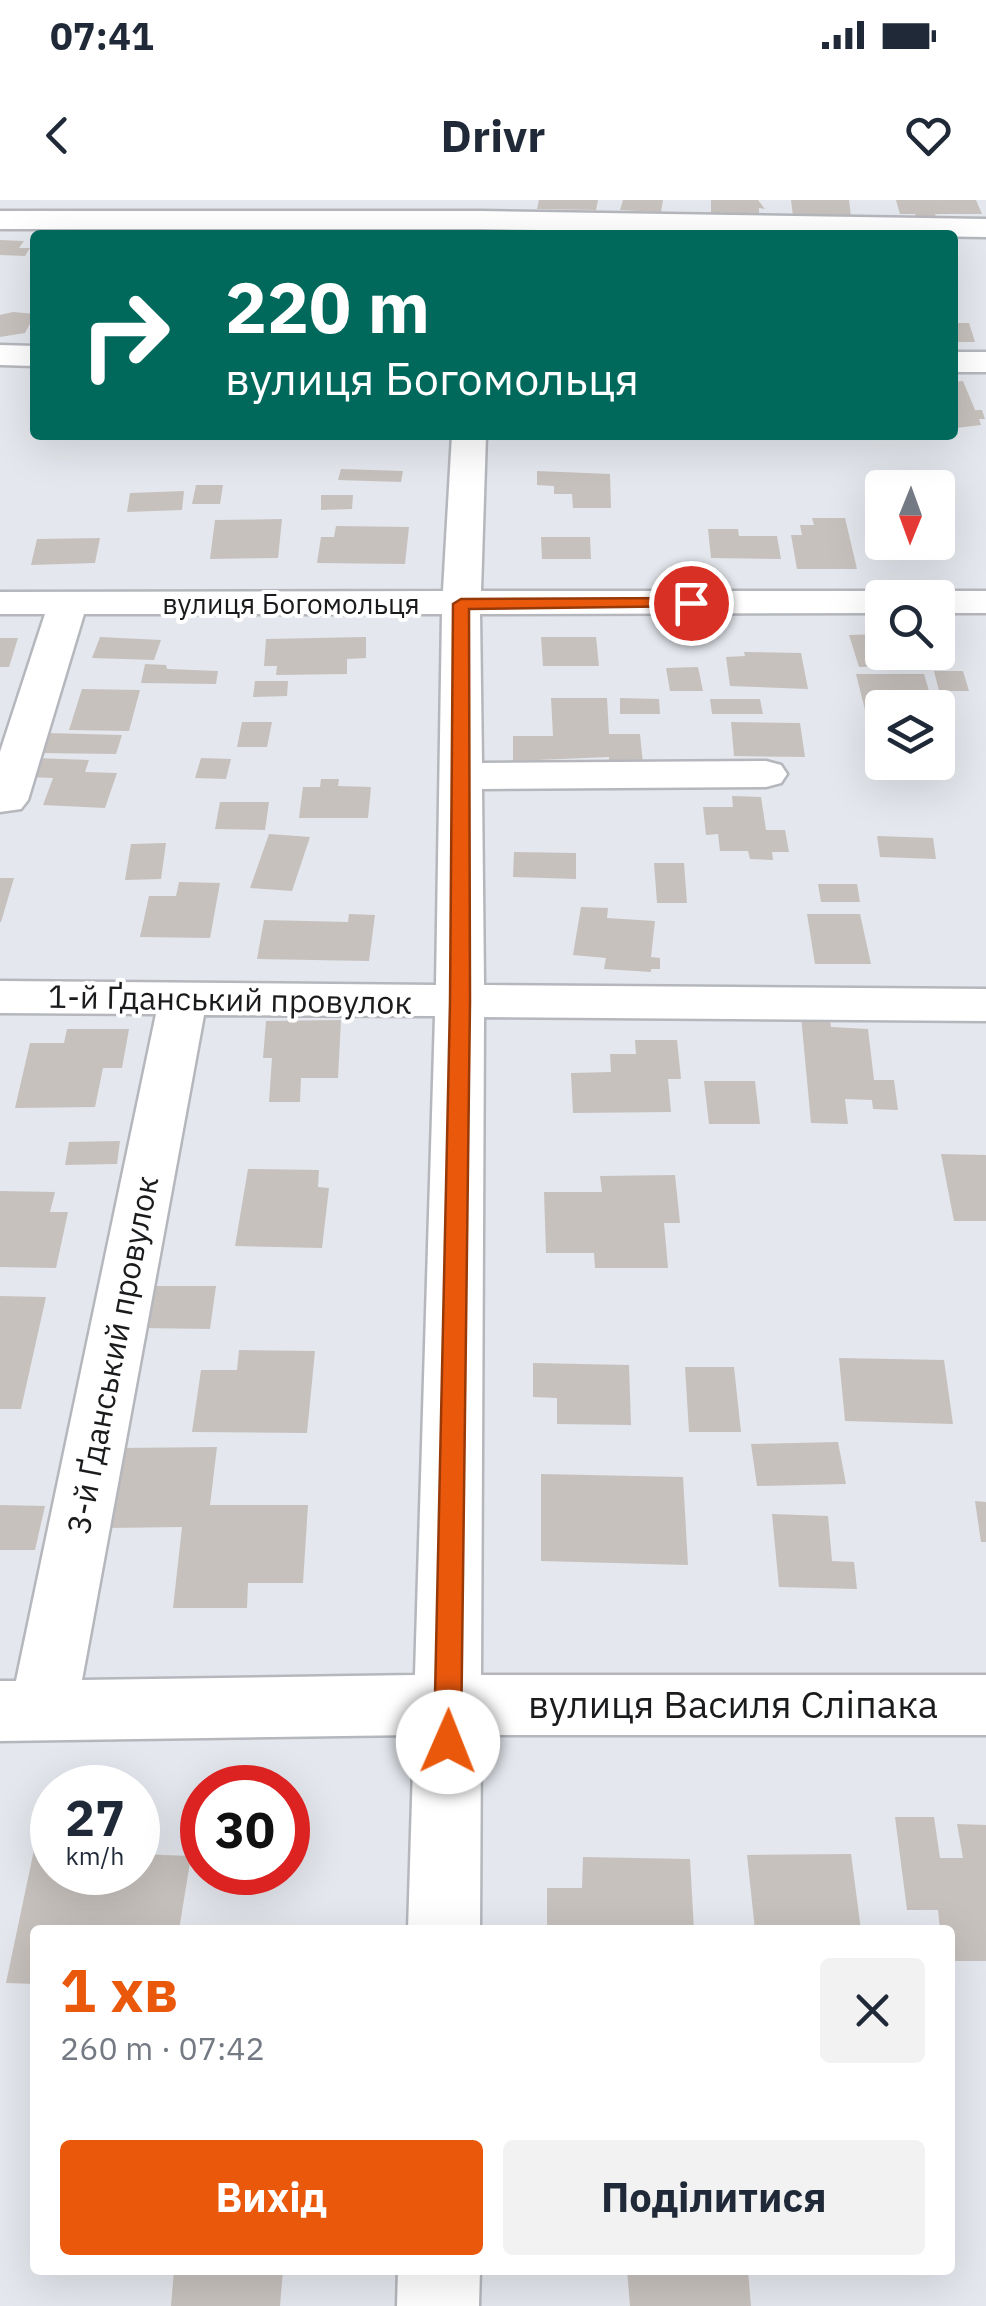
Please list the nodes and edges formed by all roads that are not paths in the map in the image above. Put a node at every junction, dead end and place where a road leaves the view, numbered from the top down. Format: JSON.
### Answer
{"nodes":[{"id":1,"x":477,"y":218,"type":"edge"},
{"id":2,"x":0,"y":220,"type":"edge"},
{"id":3,"x":986,"y":228,"type":"edge"},
{"id":4,"x":0,"y":356,"type":"edge"},
{"id":5,"x":30,"y":356,"type":"edge"},
{"id":6,"x":958,"y":362,"type":"edge"},
{"id":7,"x":986,"y":362,"type":"edge"},
{"id":8,"x":469,"y":440,"type":"edge"},
{"id":9,"x":865,"y":602,"type":"edge"},
{"id":10,"x":955,"y":602,"type":"edge"},
{"id":11,"x":986,"y":602,"type":"edge"},
{"id":12,"x":0,"y":604,"type":"edge"},
{"id":13,"x":68,"y":604,"type":"junction"},
{"id":14,"x":461,"y":604,"type":"junction"},
{"id":15,"x":766,"y":774,"type":"dead end"},
{"id":16,"x":461,"y":776,"type":"junction"},
{"id":17,"x":6,"y":800,"type":"dead end"},
{"id":18,"x":0,"y":997,"type":"edge"},
{"id":19,"x":183,"y":999,"type":"junction"},
{"id":20,"x":460,"y":1002,"type":"junction"},
{"id":21,"x":986,"y":1005,"type":"edge"},
{"id":22,"x":448,"y":1705,"type":"junction"},
{"id":23,"x":986,"y":1706,"type":"edge"},
{"id":24,"x":21,"y":1712,"type":"edge"},
{"id":25,"x":444,"y":1925,"type":"edge"},
{"id":26,"x":439,"y":2275,"type":"edge"},
{"id":27,"x":438,"y":2306,"type":"edge"}],
"edges":[{"from":1,"to":2,"type":"street"},
{"from":1,"to":3,"type":"street"},
{"from":4,"to":5,"type":"street"},
{"from":6,"to":7,"type":"street"},
{"from":8,"to":14,"type":"street"},
{"from":9,"to":14,"type":"street","name":"вулиця Богомольця"},
{"from":10,"to":11,"type":"street"},
{"from":12,"to":13,"type":"street","name":"вулиця Богомольця"},
{"from":13,"to":14,"type":"street","name":"вулиця Богомольця"},
{"from":13,"to":17,"type":"street"},
{"from":14,"to":16,"type":"street"},
{"from":15,"to":16,"type":"street"},
{"from":16,"to":20,"type":"street"},
{"from":18,"to":19,"type":"street","name":"1-й Ґданський провулок"},
{"from":19,"to":20,"type":"street","name":"1-й Ґданський провулок"},
{"from":19,"to":24,"type":"street","name":"3-й Ґданський провулок"},
{"from":20,"to":21,"type":"street","name":"1-й Ґданський провулок"},
{"from":20,"to":22,"type":"street"},
{"from":22,"to":23,"type":"street","name":"вулиця Василя Сліпака"},
{"from":22,"to":24,"type":"street","name":"вулиця Василя Сліпака"},
{"from":22,"to":25,"type":"street"},
{"from":26,"to":27,"type":"street"}]}
